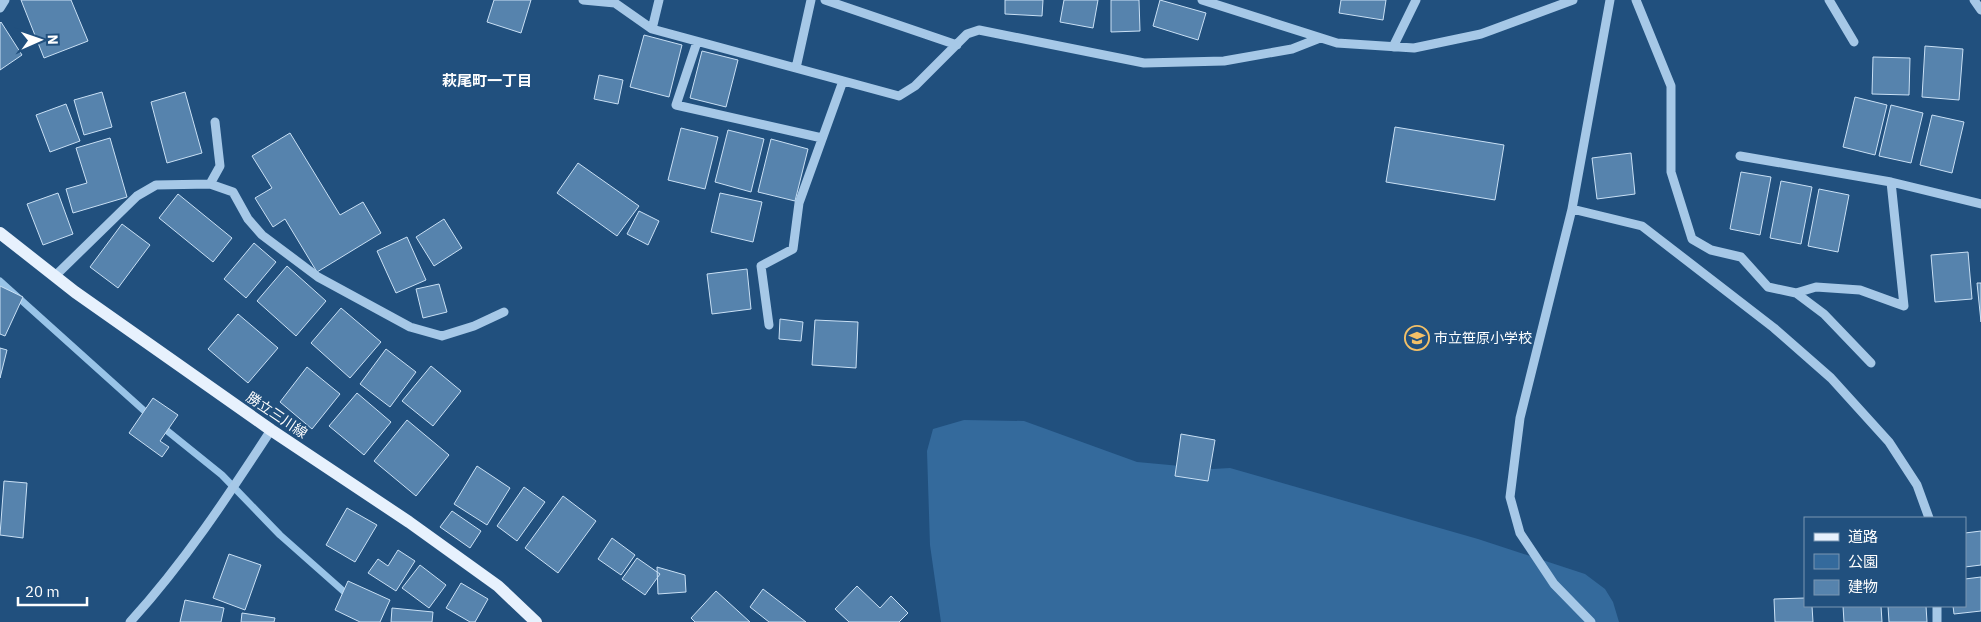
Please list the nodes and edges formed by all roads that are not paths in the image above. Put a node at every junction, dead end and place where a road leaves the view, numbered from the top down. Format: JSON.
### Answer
{"nodes":[{"id":1,"x":5,"y":0,"type":"edge"},
{"id":2,"x":583,"y":0,"type":"edge"},
{"id":3,"x":659,"y":0,"type":"edge"},
{"id":4,"x":811,"y":0,"type":"edge"},
{"id":5,"x":826,"y":0,"type":"edge"},
{"id":6,"x":1202,"y":0,"type":"edge"},
{"id":7,"x":1416,"y":0,"type":"edge"},
{"id":8,"x":1573,"y":0,"type":"edge"},
{"id":9,"x":1610,"y":0,"type":"edge"},
{"id":10,"x":1636,"y":0,"type":"edge"},
{"id":11,"x":1829,"y":0,"type":"edge"},
{"id":12,"x":1974,"y":0,"type":"edge"},
{"id":13,"x":0,"y":8,"type":"edge"},
{"id":14,"x":1981,"y":10,"type":"edge"},
{"id":15,"x":652,"y":30,"type":"junction"},
{"id":16,"x":1320,"y":38,"type":"junction"},
{"id":17,"x":697,"y":42,"type":"junction"},
{"id":18,"x":1854,"y":42,"type":"dead end"},
{"id":19,"x":957,"y":44,"type":"junction"},
{"id":20,"x":1393,"y":47,"type":"junction"},
{"id":21,"x":796,"y":68,"type":"junction"},
{"id":22,"x":843,"y":81,"type":"junction"},
{"id":23,"x":215,"y":122,"type":"dead end"},
{"id":24,"x":822,"y":138,"type":"junction"},
{"id":25,"x":1740,"y":156,"type":"dead end"},
{"id":26,"x":1891,"y":182,"type":"junction"},
{"id":27,"x":210,"y":184,"type":"junction"},
{"id":28,"x":1981,"y":204,"type":"edge"},
{"id":29,"x":1572,"y":209,"type":"junction"},
{"id":30,"x":0,"y":233,"type":"edge"},
{"id":31,"x":55,"y":276,"type":"junction"},
{"id":32,"x":1796,"y":293,"type":"junction"},
{"id":33,"x":504,"y":312,"type":"dead end"},
{"id":34,"x":769,"y":325,"type":"dead end"},
{"id":35,"x":1871,"y":363,"type":"dead end"},
{"id":36,"x":272,"y":430,"type":"junction"},
{"id":37,"x":1929,"y":517,"type":"edge"},
{"id":38,"x":1937,"y":607,"type":"edge"},
{"id":39,"x":130,"y":622,"type":"edge"},
{"id":40,"x":536,"y":622,"type":"edge"},
{"id":41,"x":1591,"y":622,"type":"edge"},
{"id":42,"x":1937,"y":622,"type":"edge"}],
"edges":[{"from":1,"to":13,"type":"street"},
{"from":2,"to":15,"type":"street"},
{"from":3,"to":15,"type":"street"},
{"from":4,"to":21,"type":"street"},
{"from":5,"to":19,"type":"street"},
{"from":6,"to":16,"type":"street"},
{"from":7,"to":20,"type":"street"},
{"from":8,"to":20,"type":"street"},
{"from":9,"to":29,"type":"street"},
{"from":10,"to":32,"type":"street"},
{"from":11,"to":18,"type":"street"},
{"from":12,"to":14,"type":"street"},
{"from":15,"to":17,"type":"street"},
{"from":16,"to":19,"type":"street"},
{"from":16,"to":20,"type":"street"},
{"from":17,"to":21,"type":"street"},
{"from":17,"to":24,"type":"street"},
{"from":19,"to":22,"type":"street"},
{"from":21,"to":22,"type":"street"},
{"from":22,"to":24,"type":"street"},
{"from":23,"to":27,"type":"street"},
{"from":24,"to":34,"type":"street"},
{"from":25,"to":26,"type":"street"},
{"from":26,"to":28,"type":"street"},
{"from":26,"to":32,"type":"street"},
{"from":27,"to":31,"type":"street"},
{"from":27,"to":33,"type":"street"},
{"from":29,"to":37,"type":"street"},
{"from":29,"to":41,"type":"street"},
{"from":30,"to":31,"type":"main road","name":"勝立三川線"},
{"from":31,"to":36,"type":"main road","name":"勝立三川線"},
{"from":32,"to":35,"type":"street"},
{"from":36,"to":39,"type":"street"},
{"from":36,"to":40,"type":"main road","name":"勝立三川線"},
{"from":38,"to":42,"type":"street"}]}
